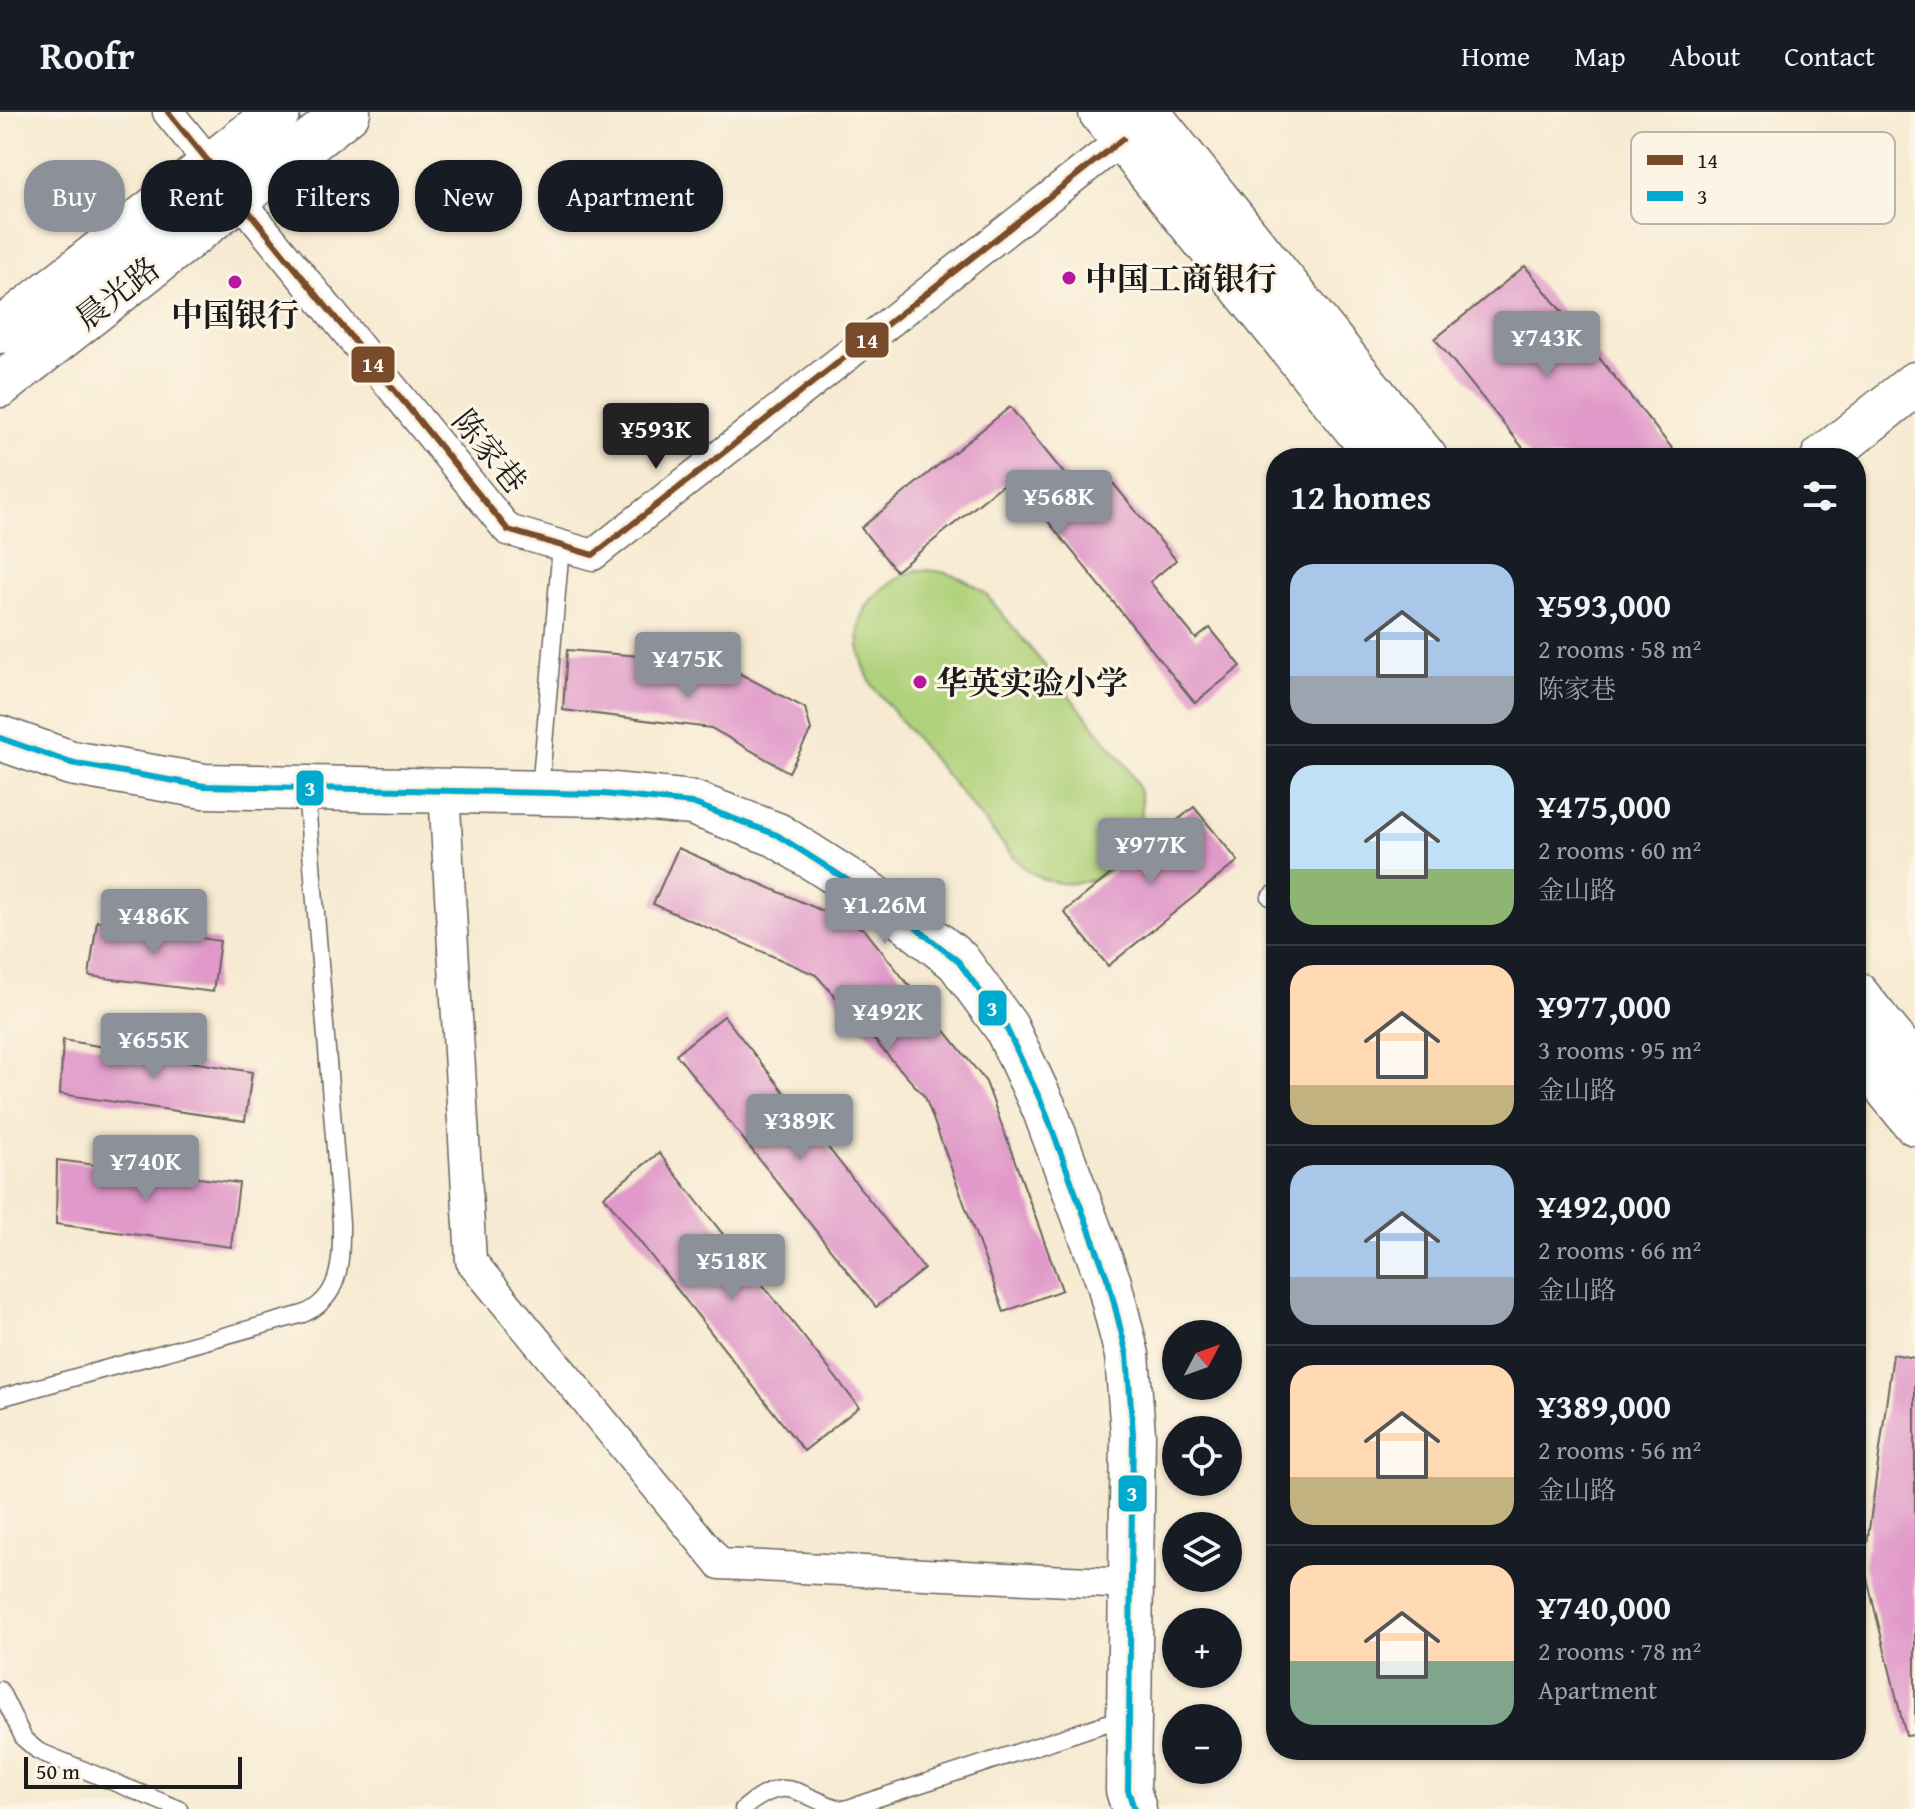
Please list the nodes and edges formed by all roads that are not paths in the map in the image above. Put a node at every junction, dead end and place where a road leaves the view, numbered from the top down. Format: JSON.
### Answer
{"nodes":[{"id":1,"x":168,"y":112,"type":"edge"},
{"id":2,"x":278,"y":112,"type":"edge"},
{"id":3,"x":348,"y":112,"type":"edge"},
{"id":4,"x":1124,"y":121,"type":"edge"},
{"id":5,"x":208,"y":160,"type":"edge"},
{"id":6,"x":216,"y":160,"type":"edge"},
{"id":7,"x":252,"y":188,"type":"edge"},
{"id":8,"x":252,"y":214,"type":"edge"},
{"id":9,"x":141,"y":219,"type":"edge"},
{"id":10,"x":196,"y":232,"type":"edge"},
{"id":11,"x":0,"y":331,"type":"edge"},
{"id":12,"x":1915,"y":384,"type":"edge"},
{"id":13,"x":0,"y":385,"type":"edge"},
{"id":14,"x":1372,"y":448,"type":"edge"},
{"id":15,"x":1416,"y":448,"type":"edge"},
{"id":16,"x":1835,"y":448,"type":"edge"},
{"id":17,"x":561,"y":546,"type":"junction"},
{"id":18,"x":0,"y":738,"type":"edge"},
{"id":19,"x":306,"y":789,"type":"junction"},
{"id":20,"x":444,"y":790,"type":"junction"},
{"id":21,"x":540,"y":793,"type":"junction"},
{"id":22,"x":1866,"y":1006,"type":"edge"},
{"id":23,"x":1866,"y":1062,"type":"edge"},
{"id":24,"x":1915,"y":1067,"type":"edge"},
{"id":25,"x":1915,"y":1123,"type":"edge"},
{"id":26,"x":0,"y":1398,"type":"edge"},
{"id":27,"x":1130,"y":1584,"type":"junction"},
{"id":28,"x":0,"y":1690,"type":"edge"},
{"id":29,"x":1127,"y":1716,"type":"junction"},
{"id":30,"x":179,"y":1809,"type":"edge"},
{"id":31,"x":743,"y":1809,"type":"edge"},
{"id":32,"x":843,"y":1809,"type":"edge"},
{"id":33,"x":1134,"y":1809,"type":"edge"}],
"edges":[{"from":1,"to":5,"type":"street","name":"陈家巷"},
{"from":2,"to":6,"type":"street","name":"晨光路"},
{"from":3,"to":7,"type":"street","name":"晨光路"},
{"from":4,"to":14,"type":"street"},
{"from":4,"to":15,"type":"street"},
{"from":4,"to":17,"type":"street","name":"陈家巷"},
{"from":8,"to":17,"type":"street","name":"陈家巷"},
{"from":9,"to":11,"type":"street","name":"晨光路"},
{"from":10,"to":13,"type":"street","name":"晨光路"},
{"from":12,"to":16,"type":"street"},
{"from":17,"to":21,"type":"lane"},
{"from":18,"to":19,"type":"street"},
{"from":19,"to":20,"type":"street"},
{"from":19,"to":26,"type":"lane"},
{"from":20,"to":21,"type":"street"},
{"from":20,"to":27,"type":"street"},
{"from":21,"to":27,"type":"street"},
{"from":22,"to":24,"type":"street"},
{"from":23,"to":25,"type":"street"},
{"from":27,"to":29,"type":"street"},
{"from":28,"to":30,"type":"lane"},
{"from":29,"to":32,"type":"lane"},
{"from":29,"to":33,"type":"street"},
{"from":31,"to":32,"type":"lane"}]}
